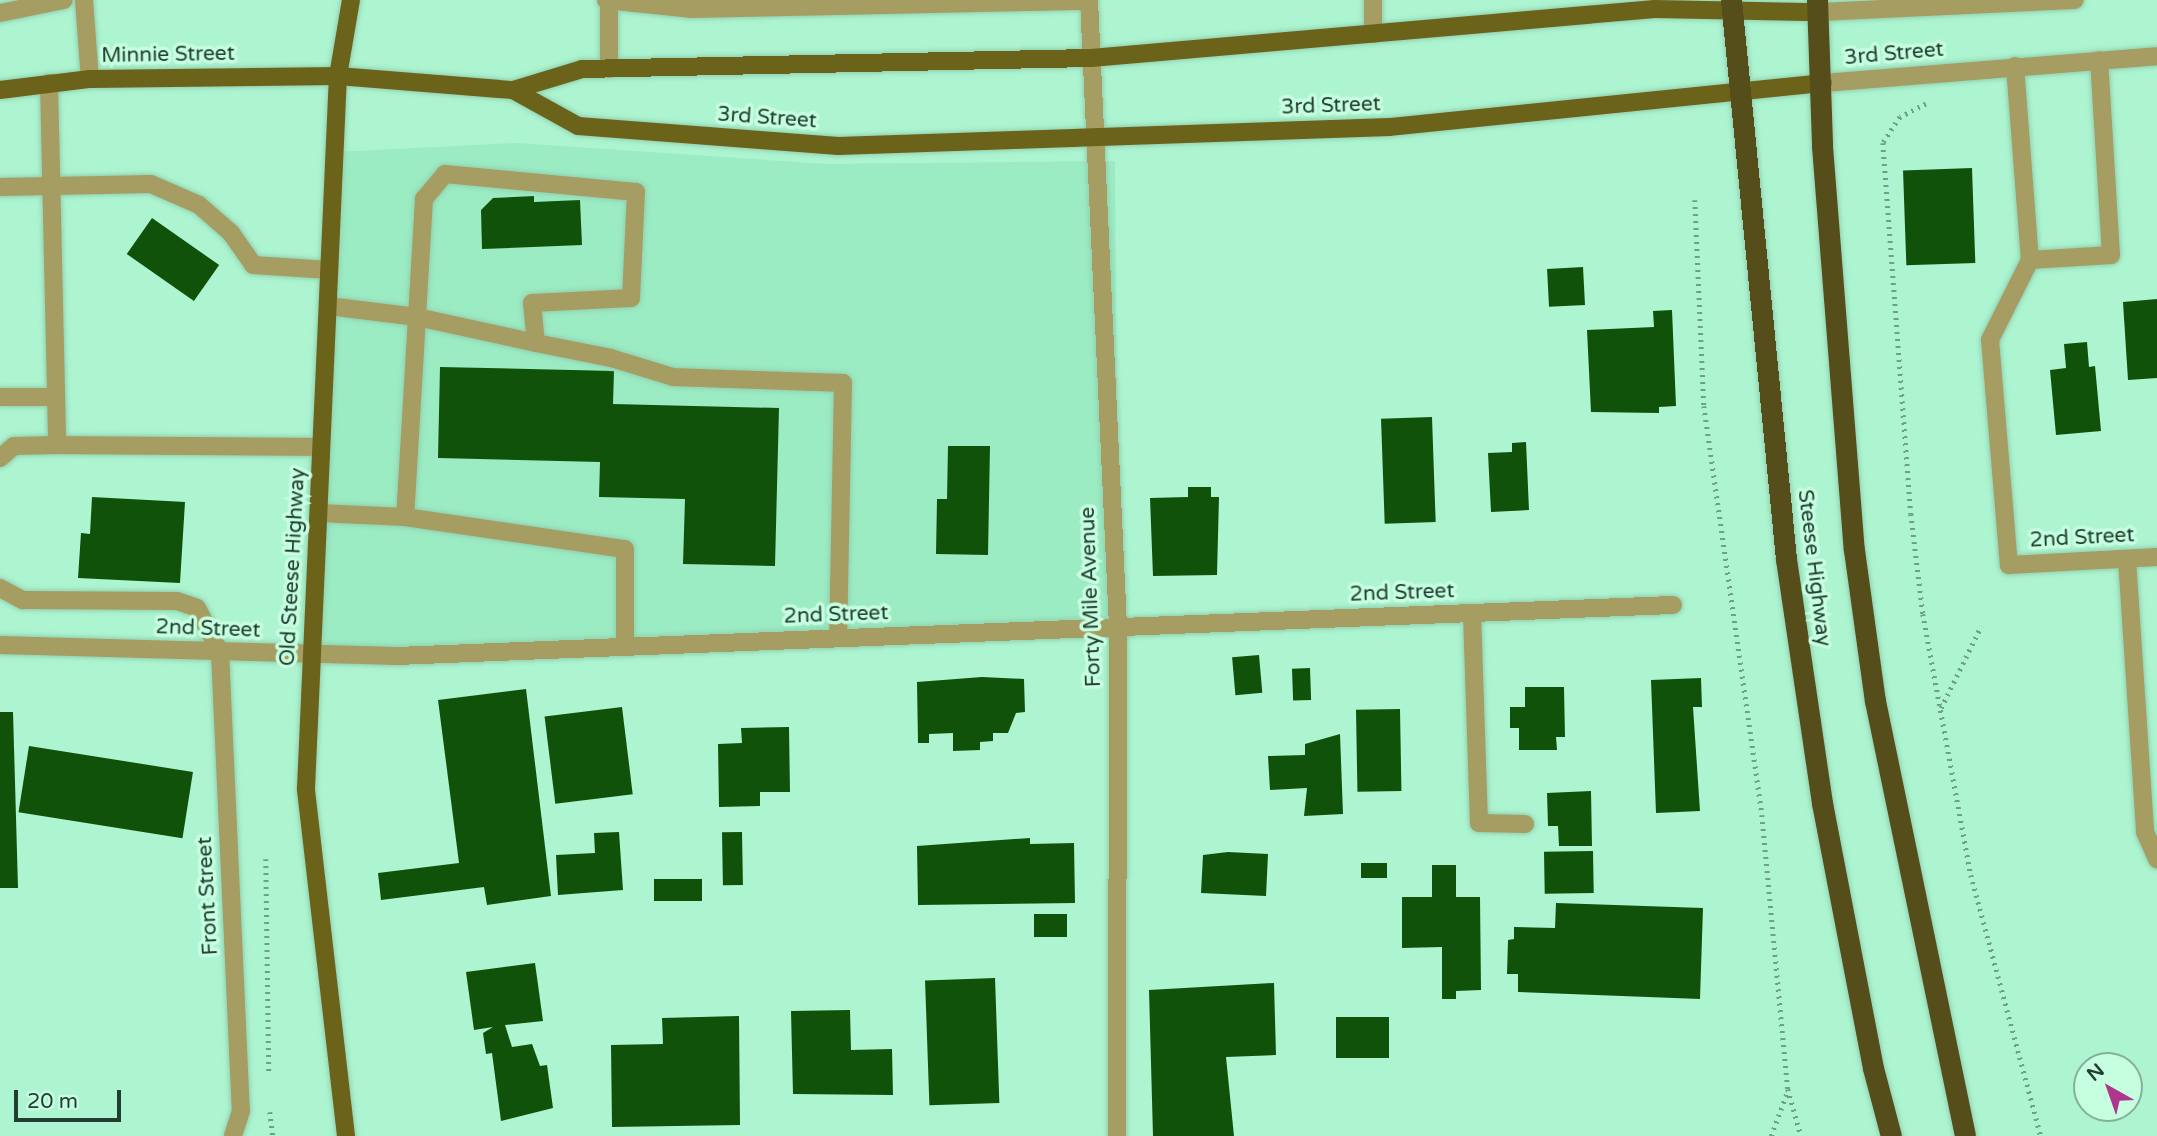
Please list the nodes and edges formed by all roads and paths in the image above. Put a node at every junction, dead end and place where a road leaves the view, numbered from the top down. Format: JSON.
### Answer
{"nodes":[{"id":1,"x":64,"y":0,"type":"edge"},
{"id":2,"x":84,"y":0,"type":"edge"},
{"id":3,"x":351,"y":0,"type":"edge"},
{"id":4,"x":608,"y":0,"type":"edge"},
{"id":5,"x":1373,"y":0,"type":"edge"},
{"id":6,"x":2075,"y":0,"type":"edge"},
{"id":7,"x":1089,"y":1,"type":"edge"},
{"id":8,"x":1731,"y":5,"type":"edge"},
{"id":9,"x":1818,"y":6,"type":"edge"},
{"id":10,"x":0,"y":13,"type":"edge"},
{"id":11,"x":1373,"y":34,"type":"junction"},
{"id":12,"x":2157,"y":56,"type":"edge"},
{"id":13,"x":1091,"y":58,"type":"junction"},
{"id":14,"x":2099,"y":60,"type":"junction"},
{"id":15,"x":2015,"y":66,"type":"junction"},
{"id":16,"x":609,"y":69,"type":"junction"},
{"id":17,"x":338,"y":76,"type":"junction"},
{"id":18,"x":90,"y":79,"type":"junction"},
{"id":19,"x":50,"y":83,"type":"junction"},
{"id":20,"x":1823,"y":83,"type":"junction"},
{"id":21,"x":1740,"y":89,"type":"junction"},
{"id":22,"x":0,"y":90,"type":"edge"},
{"id":23,"x":513,"y":90,"type":"junction"},
{"id":24,"x":1936,"y":101,"type":"dead end"},
{"id":25,"x":1094,"y":135,"type":"junction"},
{"id":26,"x":0,"y":187,"type":"edge"},
{"id":27,"x":54,"y":187,"type":"junction"},
{"id":28,"x":1695,"y":200,"type":"dead end"},
{"id":29,"x":2030,"y":260,"type":"junction"},
{"id":30,"x":329,"y":270,"type":"junction"},
{"id":31,"x":328,"y":306,"type":"junction"},
{"id":32,"x":417,"y":317,"type":"junction"},
{"id":33,"x":536,"y":343,"type":"junction"},
{"id":34,"x":0,"y":397,"type":"edge"},
{"id":35,"x":56,"y":397,"type":"junction"},
{"id":36,"x":57,"y":444,"type":"junction"},
{"id":37,"x":321,"y":447,"type":"junction"},
{"id":38,"x":0,"y":458,"type":"edge"},
{"id":39,"x":319,"y":513,"type":"junction"},
{"id":40,"x":405,"y":517,"type":"junction"},
{"id":41,"x":2157,"y":557,"type":"edge"},
{"id":42,"x":2127,"y":559,"type":"junction"},
{"id":43,"x":0,"y":588,"type":"edge"},
{"id":44,"x":1674,"y":605,"type":"dead end"},
{"id":45,"x":1472,"y":612,"type":"junction"},
{"id":46,"x":1981,"y":626,"type":"dead end"},
{"id":47,"x":1118,"y":627,"type":"junction"},
{"id":48,"x":838,"y":638,"type":"junction"},
{"id":49,"x":0,"y":645,"type":"edge"},
{"id":50,"x":625,"y":646,"type":"junction"},
{"id":51,"x":220,"y":652,"type":"junction"},
{"id":52,"x":312,"y":655,"type":"junction"},
{"id":53,"x":1941,"y":708,"type":"junction"},
{"id":54,"x":1525,"y":824,"type":"dead end"},
{"id":55,"x":266,"y":859,"type":"dead end"},
{"id":56,"x":2157,"y":859,"type":"edge"},
{"id":57,"x":270,"y":1084,"type":"dead end"},
{"id":58,"x":1788,"y":1089,"type":"junction"},
{"id":59,"x":270,"y":1098,"type":"dead end"},
{"id":60,"x":233,"y":1136,"type":"edge"},
{"id":61,"x":273,"y":1136,"type":"edge"},
{"id":62,"x":346,"y":1136,"type":"edge"},
{"id":63,"x":1117,"y":1136,"type":"edge"},
{"id":64,"x":1771,"y":1136,"type":"edge"},
{"id":65,"x":1801,"y":1136,"type":"edge"},
{"id":66,"x":1891,"y":1136,"type":"edge"},
{"id":67,"x":1965,"y":1136,"type":"edge"},
{"id":68,"x":2041,"y":1136,"type":"edge"}],
"edges":[{"from":1,"to":10,"type":"street"},
{"from":2,"to":18,"type":"street"},
{"from":3,"to":17,"type":"main road","name":"Old Steese Highway"},
{"from":4,"to":7,"type":"street"},
{"from":4,"to":16,"type":"street"},
{"from":5,"to":11,"type":"street"},
{"from":6,"to":9,"type":"street","name":"3rd Street"},
{"from":7,"to":13,"type":"street","name":"Forty Mile Avenue"},
{"from":8,"to":9,"type":"main road","name":"3rd Street"},
{"from":8,"to":11,"type":"main road","name":"3rd Street"},
{"from":8,"to":21,"type":"highway","name":"Steese Highway"},
{"from":9,"to":20,"type":"highway","name":"Steese Highway"},
{"from":11,"to":13,"type":"main road","name":"3rd Street"},
{"from":12,"to":14,"type":"street","name":"3rd Street"},
{"from":13,"to":16,"type":"main road","name":"3rd Street"},
{"from":13,"to":25,"type":"street","name":"Forty Mile Avenue"},
{"from":14,"to":15,"type":"street","name":"3rd Street"},
{"from":14,"to":29,"type":"street"},
{"from":15,"to":20,"type":"street","name":"3rd Street"},
{"from":15,"to":29,"type":"street"},
{"from":16,"to":23,"type":"main road","name":"3rd Street"},
{"from":17,"to":18,"type":"main road","name":"Minnie Street"},
{"from":17,"to":23,"type":"main road","name":"3rd Street"},
{"from":17,"to":30,"type":"main road","name":"Old Steese Highway"},
{"from":18,"to":19,"type":"main road","name":"Minnie Street"},
{"from":19,"to":22,"type":"main road","name":"Minnie Street"},
{"from":19,"to":27,"type":"street"},
{"from":20,"to":21,"type":"main road","name":"3rd Street"},
{"from":20,"to":67,"type":"highway","name":"Steese Highway"},
{"from":21,"to":25,"type":"main road","name":"3rd Street"},
{"from":21,"to":66,"type":"highway","name":"Steese Highway"},
{"from":23,"to":25,"type":"main road","name":"3rd Street"},
{"from":24,"to":53,"type":"path"},
{"from":25,"to":47,"type":"street","name":"Forty Mile Avenue"},
{"from":26,"to":27,"type":"street"},
{"from":27,"to":30,"type":"street"},
{"from":27,"to":35,"type":"street"},
{"from":28,"to":58,"type":"path"},
{"from":29,"to":42,"type":"street","name":"2nd Street"},
{"from":30,"to":31,"type":"main road","name":"Old Steese Highway"},
{"from":31,"to":32,"type":"street"},
{"from":31,"to":37,"type":"main road","name":"Old Steese Highway"},
{"from":32,"to":33,"type":"street"},
{"from":32,"to":33,"type":"street"},
{"from":32,"to":40,"type":"street"},
{"from":33,"to":48,"type":"street"},
{"from":34,"to":35,"type":"street"},
{"from":35,"to":36,"type":"street"},
{"from":36,"to":37,"type":"street"},
{"from":36,"to":38,"type":"street"},
{"from":37,"to":39,"type":"main road","name":"Old Steese Highway"},
{"from":39,"to":40,"type":"street"},
{"from":39,"to":52,"type":"main road","name":"Old Steese Highway"},
{"from":40,"to":50,"type":"street"},
{"from":41,"to":42,"type":"street","name":"2nd Street"},
{"from":42,"to":56,"type":"street"},
{"from":43,"to":51,"type":"street"},
{"from":44,"to":45,"type":"street","name":"2nd Street"},
{"from":45,"to":47,"type":"street","name":"2nd Street"},
{"from":45,"to":54,"type":"street"},
{"from":46,"to":53,"type":"path"},
{"from":47,"to":48,"type":"street","name":"2nd Street"},
{"from":47,"to":63,"type":"street","name":"Forty Mile Avenue"},
{"from":48,"to":50,"type":"street","name":"2nd Street"},
{"from":49,"to":51,"type":"street","name":"2nd Street"},
{"from":50,"to":52,"type":"street","name":"2nd Street"},
{"from":51,"to":52,"type":"street","name":"2nd Street"},
{"from":51,"to":60,"type":"street","name":"Front Street"},
{"from":52,"to":62,"type":"main road","name":"Old Steese Highway"},
{"from":53,"to":68,"type":"path"},
{"from":55,"to":57,"type":"path"},
{"from":58,"to":64,"type":"path"},
{"from":58,"to":65,"type":"path"},
{"from":59,"to":61,"type":"path"}]}
